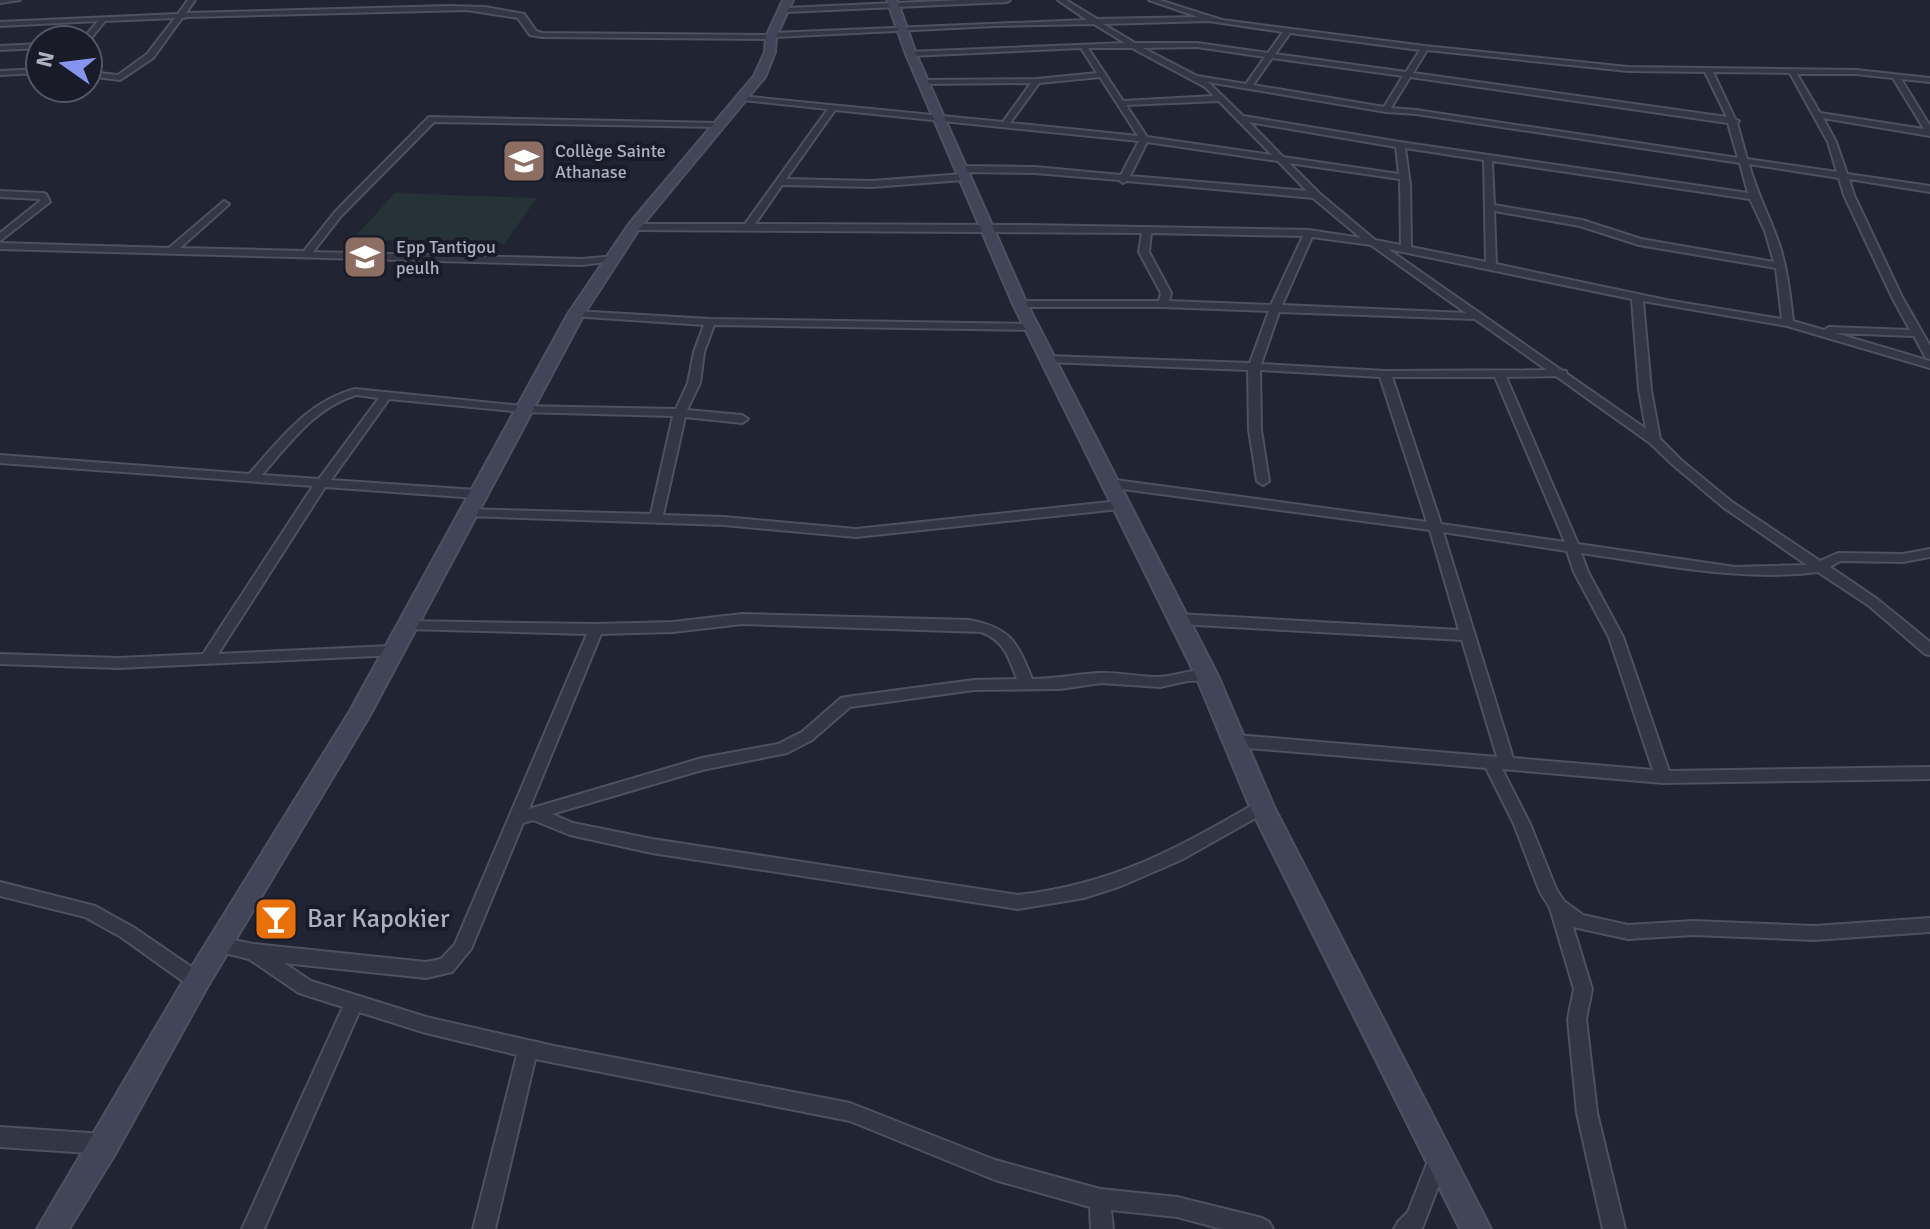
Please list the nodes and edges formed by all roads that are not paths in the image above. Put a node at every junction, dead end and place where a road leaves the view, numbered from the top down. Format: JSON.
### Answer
{"nodes":[{"id":1,"x":17,"y":0,"type":"edge"},
{"id":2,"x":192,"y":0,"type":"edge"},
{"id":3,"x":322,"y":0,"type":"edge"},
{"id":4,"x":481,"y":0,"type":"edge"},
{"id":5,"x":1007,"y":0,"type":"edge"},
{"id":6,"x":1061,"y":0,"type":"edge"},
{"id":7,"x":1152,"y":0,"type":"edge"},
{"id":8,"x":0,"y":1,"type":"edge"},
{"id":9,"x":892,"y":2,"type":"edge"},
{"id":10,"x":787,"y":5,"type":"edge"},
{"id":11,"x":460,"y":7,"type":"junction"},
{"id":12,"x":312,"y":12,"type":"junction"},
{"id":13,"x":180,"y":15,"type":"junction"},
{"id":14,"x":103,"y":19,"type":"junction"},
{"id":15,"x":1207,"y":19,"type":"junction"},
{"id":16,"x":1096,"y":21,"type":"junction"},
{"id":17,"x":0,"y":24,"type":"edge"},
{"id":18,"x":99,"y":24,"type":"edge"},
{"id":19,"x":901,"y":28,"type":"junction"},
{"id":20,"x":1289,"y":29,"type":"junction"},
{"id":21,"x":772,"y":36,"type":"junction"},
{"id":22,"x":1083,"y":46,"type":"junction"},
{"id":23,"x":1134,"y":46,"type":"junction"},
{"id":24,"x":24,"y":47,"type":"edge"},
{"id":25,"x":0,"y":48,"type":"edge"},
{"id":26,"x":1425,"y":48,"type":"junction"},
{"id":27,"x":911,"y":54,"type":"junction"},
{"id":28,"x":1271,"y":54,"type":"junction"},
{"id":29,"x":1707,"y":69,"type":"junction"},
{"id":30,"x":1792,"y":71,"type":"junction"},
{"id":31,"x":24,"y":72,"type":"edge"},
{"id":32,"x":0,"y":73,"type":"edge"},
{"id":33,"x":1100,"y":75,"type":"junction"},
{"id":34,"x":104,"y":76,"type":"edge"},
{"id":35,"x":1408,"y":76,"type":"junction"},
{"id":36,"x":1895,"y":76,"type":"junction"},
{"id":37,"x":1194,"y":78,"type":"junction"},
{"id":38,"x":1930,"y":80,"type":"edge"},
{"id":39,"x":1037,"y":81,"type":"junction"},
{"id":40,"x":924,"y":82,"type":"junction"},
{"id":41,"x":1249,"y":85,"type":"junction"},
{"id":42,"x":743,"y":98,"type":"junction"},
{"id":43,"x":1221,"y":98,"type":"junction"},
{"id":44,"x":1122,"y":103,"type":"junction"},
{"id":45,"x":833,"y":107,"type":"junction"},
{"id":46,"x":1386,"y":110,"type":"junction"},
{"id":47,"x":937,"y":115,"type":"junction"},
{"id":48,"x":1818,"y":115,"type":"junction"},
{"id":49,"x":1241,"y":117,"type":"junction"},
{"id":50,"x":1735,"y":121,"type":"junction"},
{"id":51,"x":1006,"y":123,"type":"junction"},
{"id":52,"x":719,"y":125,"type":"junction"},
{"id":53,"x":1144,"y":139,"type":"junction"},
{"id":54,"x":1400,"y":145,"type":"junction"},
{"id":55,"x":1279,"y":157,"type":"junction"},
{"id":56,"x":1488,"y":159,"type":"junction"},
{"id":57,"x":1743,"y":162,"type":"junction"},
{"id":58,"x":962,"y":173,"type":"junction"},
{"id":59,"x":1404,"y":177,"type":"junction"},
{"id":60,"x":1845,"y":178,"type":"junction"},
{"id":61,"x":1123,"y":180,"type":"junction"},
{"id":62,"x":778,"y":182,"type":"junction"},
{"id":63,"x":1930,"y":189,"type":"edge"},
{"id":64,"x":0,"y":194,"type":"edge"},
{"id":65,"x":1316,"y":195,"type":"junction"},
{"id":66,"x":1754,"y":197,"type":"junction"},
{"id":67,"x":224,"y":204,"type":"dead end"},
{"id":68,"x":1489,"y":207,"type":"junction"},
{"id":69,"x":634,"y":227,"type":"junction"},
{"id":70,"x":748,"y":227,"type":"junction"},
{"id":71,"x":985,"y":229,"type":"junction"},
{"id":72,"x":1147,"y":230,"type":"junction"},
{"id":73,"x":1309,"y":233,"type":"junction"},
{"id":74,"x":0,"y":238,"type":"edge"},
{"id":75,"x":1372,"y":242,"type":"junction"},
{"id":76,"x":0,"y":246,"type":"edge"},
{"id":77,"x":1406,"y":249,"type":"junction"},
{"id":78,"x":172,"y":250,"type":"junction"},
{"id":79,"x":305,"y":256,"type":"junction"},
{"id":80,"x":613,"y":258,"type":"junction"},
{"id":81,"x":1491,"y":266,"type":"junction"},
{"id":82,"x":1781,"y":266,"type":"junction"},
{"id":83,"x":1637,"y":297,"type":"junction"},
{"id":84,"x":1020,"y":304,"type":"junction"},
{"id":85,"x":1163,"y":304,"type":"junction"},
{"id":86,"x":1274,"y":311,"type":"junction"},
{"id":87,"x":576,"y":314,"type":"junction"},
{"id":88,"x":1474,"y":316,"type":"junction"},
{"id":89,"x":710,"y":322,"type":"junction"},
{"id":90,"x":1788,"y":323,"type":"junction"},
{"id":91,"x":1032,"y":327,"type":"junction"},
{"id":92,"x":1807,"y":329,"type":"junction"},
{"id":93,"x":1916,"y":333,"type":"junction"},
{"id":94,"x":1930,"y":356,"type":"edge"},
{"id":95,"x":1048,"y":359,"type":"junction"},
{"id":96,"x":1930,"y":365,"type":"edge"},
{"id":97,"x":1254,"y":368,"type":"junction"},
{"id":98,"x":1562,"y":373,"type":"junction"},
{"id":99,"x":1385,"y":374,"type":"junction"},
{"id":100,"x":1499,"y":374,"type":"junction"},
{"id":101,"x":385,"y":397,"type":"junction"},
{"id":102,"x":522,"y":409,"type":"junction"},
{"id":103,"x":680,"y":413,"type":"junction"},
{"id":104,"x":742,"y":419,"type":"dead end"},
{"id":105,"x":1654,"y":440,"type":"junction"},
{"id":106,"x":3,"y":461,"type":"edge"},
{"id":107,"x":254,"y":476,"type":"junction"},
{"id":108,"x":1263,"y":481,"type":"dead end"},
{"id":109,"x":322,"y":482,"type":"junction"},
{"id":110,"x":1108,"y":483,"type":"junction"},
{"id":111,"x":472,"y":503,"type":"junction"},
{"id":112,"x":1119,"y":505,"type":"junction"},
{"id":113,"x":656,"y":519,"type":"junction"},
{"id":114,"x":1435,"y":526,"type":"junction"},
{"id":115,"x":1572,"y":548,"type":"junction"},
{"id":116,"x":1930,"y":553,"type":"edge"},
{"id":117,"x":1818,"y":568,"type":"junction"},
{"id":118,"x":1178,"y":619,"type":"junction"},
{"id":119,"x":407,"y":624,"type":"junction"},
{"id":120,"x":596,"y":629,"type":"junction"},
{"id":121,"x":1468,"y":635,"type":"junction"},
{"id":122,"x":1930,"y":650,"type":"edge"},
{"id":123,"x":391,"y":651,"type":"junction"},
{"id":124,"x":0,"y":659,"type":"edge"},
{"id":125,"x":207,"y":660,"type":"junction"},
{"id":126,"x":1207,"y":676,"type":"junction"},
{"id":127,"x":1026,"y":683,"type":"junction"},
{"id":128,"x":1236,"y":741,"type":"junction"},
{"id":129,"x":1499,"y":764,"type":"junction"},
{"id":130,"x":1930,"y":773,"type":"edge"},
{"id":131,"x":1663,"y":777,"type":"junction"},
{"id":132,"x":1262,"y":807,"type":"junction"},
{"id":133,"x":535,"y":814,"type":"junction"},
{"id":134,"x":515,"y":819,"type":"junction"},
{"id":135,"x":0,"y":889,"type":"edge"},
{"id":136,"x":1558,"y":906,"type":"junction"},
{"id":137,"x":1930,"y":925,"type":"edge"},
{"id":138,"x":219,"y":945,"type":"junction"},
{"id":139,"x":253,"y":952,"type":"junction"},
{"id":140,"x":197,"y":981,"type":"junction"},
{"id":141,"x":354,"y":1002,"type":"junction"},
{"id":142,"x":528,"y":1049,"type":"junction"},
{"id":143,"x":0,"y":1137,"type":"edge"},
{"id":144,"x":105,"y":1144,"type":"junction"},
{"id":145,"x":1440,"y":1155,"type":"junction"},
{"id":146,"x":1100,"y":1199,"type":"junction"},
{"id":147,"x":52,"y":1229,"type":"edge"},
{"id":148,"x":253,"y":1229,"type":"edge"},
{"id":149,"x":484,"y":1229,"type":"edge"},
{"id":150,"x":1102,"y":1229,"type":"edge"},
{"id":151,"x":1262,"y":1229,"type":"edge"},
{"id":152,"x":1405,"y":1229,"type":"edge"},
{"id":153,"x":1476,"y":1229,"type":"edge"},
{"id":154,"x":1614,"y":1229,"type":"edge"}],
"edges":[{"from":1,"to":8,"type":"street"},
{"from":2,"to":13,"type":"street"},
{"from":3,"to":12,"type":"street"},
{"from":4,"to":11,"type":"street"},
{"from":5,"to":9,"type":"street"},
{"from":6,"to":16,"type":"street"},
{"from":7,"to":15,"type":"street"},
{"from":9,"to":10,"type":"street"},
{"from":9,"to":19,"type":"street"},
{"from":10,"to":21,"type":"street"},
{"from":11,"to":12,"type":"street"},
{"from":11,"to":21,"type":"street"},
{"from":12,"to":13,"type":"street"},
{"from":13,"to":14,"type":"street"},
{"from":13,"to":34,"type":"street"},
{"from":14,"to":17,"type":"street"},
{"from":14,"to":18,"type":"street"},
{"from":15,"to":16,"type":"street"},
{"from":15,"to":20,"type":"street"},
{"from":16,"to":19,"type":"street"},
{"from":16,"to":23,"type":"street"},
{"from":19,"to":21,"type":"street"},
{"from":19,"to":27,"type":"street"},
{"from":20,"to":26,"type":"street"},
{"from":20,"to":28,"type":"street"},
{"from":21,"to":42,"type":"street"},
{"from":22,"to":23,"type":"street"},
{"from":22,"to":27,"type":"street"},
{"from":22,"to":33,"type":"street"},
{"from":23,"to":28,"type":"street"},
{"from":23,"to":37,"type":"street"},
{"from":24,"to":25,"type":"street"},
{"from":26,"to":29,"type":"street"},
{"from":26,"to":35,"type":"street"},
{"from":27,"to":40,"type":"street"},
{"from":28,"to":35,"type":"street"},
{"from":28,"to":41,"type":"street"},
{"from":29,"to":30,"type":"street"},
{"from":29,"to":50,"type":"street"},
{"from":30,"to":36,"type":"street"},
{"from":30,"to":48,"type":"street"},
{"from":31,"to":32,"type":"street"},
{"from":33,"to":39,"type":"street"},
{"from":33,"to":44,"type":"street"},
{"from":35,"to":46,"type":"street"},
{"from":35,"to":50,"type":"street"},
{"from":36,"to":38,"type":"street"},
{"from":36,"to":48,"type":"street"},
{"from":37,"to":41,"type":"street"},
{"from":37,"to":43,"type":"street"},
{"from":39,"to":40,"type":"street"},
{"from":39,"to":51,"type":"street"},
{"from":40,"to":47,"type":"street"},
{"from":41,"to":46,"type":"street"},
{"from":42,"to":45,"type":"street"},
{"from":42,"to":52,"type":"street"},
{"from":43,"to":44,"type":"street"},
{"from":43,"to":49,"type":"street"},
{"from":44,"to":53,"type":"street"},
{"from":45,"to":47,"type":"street"},
{"from":45,"to":62,"type":"street"},
{"from":46,"to":57,"type":"street"},
{"from":47,"to":51,"type":"street"},
{"from":47,"to":58,"type":"street"},
{"from":48,"to":60,"type":"street"},
{"from":49,"to":54,"type":"street"},
{"from":49,"to":55,"type":"street"},
{"from":50,"to":57,"type":"street"},
{"from":51,"to":53,"type":"street"},
{"from":52,"to":69,"type":"street"},
{"from":52,"to":79,"type":"street"},
{"from":53,"to":55,"type":"street"},
{"from":53,"to":61,"type":"street"},
{"from":54,"to":56,"type":"street"},
{"from":54,"to":59,"type":"street"},
{"from":55,"to":59,"type":"street"},
{"from":55,"to":65,"type":"street"},
{"from":56,"to":66,"type":"street"},
{"from":56,"to":68,"type":"street"},
{"from":57,"to":60,"type":"street"},
{"from":57,"to":66,"type":"street"},
{"from":58,"to":61,"type":"street"},
{"from":58,"to":62,"type":"street"},
{"from":58,"to":71,"type":"street"},
{"from":59,"to":77,"type":"street"},
{"from":60,"to":63,"type":"street"},
{"from":60,"to":93,"type":"street"},
{"from":61,"to":65,"type":"street"},
{"from":62,"to":70,"type":"street"},
{"from":64,"to":74,"type":"street"},
{"from":65,"to":75,"type":"street"},
{"from":66,"to":82,"type":"street"},
{"from":67,"to":78,"type":"street"},
{"from":68,"to":81,"type":"street"},
{"from":68,"to":82,"type":"street"},
{"from":69,"to":70,"type":"street"},
{"from":69,"to":80,"type":"street"},
{"from":70,"to":71,"type":"street"},
{"from":71,"to":72,"type":"street"},
{"from":71,"to":84,"type":"street"},
{"from":72,"to":73,"type":"street"},
{"from":72,"to":85,"type":"street"},
{"from":73,"to":75,"type":"street"},
{"from":73,"to":86,"type":"street"},
{"from":75,"to":77,"type":"street"},
{"from":75,"to":88,"type":"street"},
{"from":76,"to":78,"type":"street"},
{"from":77,"to":81,"type":"street"},
{"from":78,"to":79,"type":"street"},
{"from":79,"to":80,"type":"street"},
{"from":80,"to":87,"type":"street"},
{"from":81,"to":83,"type":"street"},
{"from":82,"to":90,"type":"street"},
{"from":83,"to":90,"type":"street"},
{"from":83,"to":105,"type":"street"},
{"from":84,"to":85,"type":"street"},
{"from":84,"to":91,"type":"street"},
{"from":85,"to":86,"type":"street"},
{"from":86,"to":88,"type":"street"},
{"from":86,"to":97,"type":"street"},
{"from":87,"to":89,"type":"street"},
{"from":87,"to":102,"type":"street"},
{"from":88,"to":98,"type":"street"},
{"from":89,"to":91,"type":"street"},
{"from":89,"to":103,"type":"street"},
{"from":90,"to":92,"type":"street"},
{"from":91,"to":95,"type":"street"},
{"from":92,"to":93,"type":"street"},
{"from":92,"to":96,"type":"street"},
{"from":93,"to":94,"type":"street"},
{"from":95,"to":97,"type":"street"},
{"from":95,"to":110,"type":"street"},
{"from":97,"to":99,"type":"street"},
{"from":97,"to":108,"type":"street"},
{"from":98,"to":100,"type":"street"},
{"from":98,"to":105,"type":"street"},
{"from":99,"to":100,"type":"street"},
{"from":99,"to":114,"type":"street"},
{"from":100,"to":115,"type":"street"},
{"from":101,"to":102,"type":"street"},
{"from":101,"to":107,"type":"street"},
{"from":101,"to":109,"type":"street"},
{"from":102,"to":103,"type":"street"},
{"from":102,"to":111,"type":"street"},
{"from":103,"to":104,"type":"street"},
{"from":103,"to":113,"type":"street"},
{"from":105,"to":117,"type":"street"},
{"from":106,"to":107,"type":"street"},
{"from":107,"to":109,"type":"street"},
{"from":109,"to":111,"type":"street"},
{"from":109,"to":125,"type":"street"},
{"from":110,"to":112,"type":"street"},
{"from":110,"to":114,"type":"street"},
{"from":111,"to":113,"type":"street"},
{"from":111,"to":119,"type":"street"},
{"from":112,"to":113,"type":"street"},
{"from":112,"to":118,"type":"street"},
{"from":114,"to":115,"type":"street"},
{"from":114,"to":121,"type":"street"},
{"from":115,"to":117,"type":"street"},
{"from":115,"to":131,"type":"street"},
{"from":116,"to":117,"type":"street"},
{"from":117,"to":122,"type":"street"},
{"from":118,"to":121,"type":"street"},
{"from":118,"to":126,"type":"street"},
{"from":119,"to":120,"type":"street"},
{"from":119,"to":123,"type":"street"},
{"from":120,"to":127,"type":"street"},
{"from":120,"to":134,"type":"street"},
{"from":121,"to":129,"type":"street"},
{"from":123,"to":125,"type":"street"},
{"from":123,"to":138,"type":"street"},
{"from":124,"to":125,"type":"street"},
{"from":126,"to":127,"type":"street"},
{"from":126,"to":128,"type":"street"},
{"from":127,"to":133,"type":"street"},
{"from":128,"to":129,"type":"street"},
{"from":128,"to":132,"type":"street"},
{"from":129,"to":131,"type":"street"},
{"from":129,"to":136,"type":"street"},
{"from":130,"to":131,"type":"street"},
{"from":132,"to":133,"type":"street"},
{"from":132,"to":145,"type":"street"},
{"from":133,"to":134,"type":"street"},
{"from":134,"to":139,"type":"street"},
{"from":135,"to":140,"type":"street"},
{"from":136,"to":137,"type":"street"},
{"from":136,"to":154,"type":"street"},
{"from":138,"to":139,"type":"street"},
{"from":138,"to":140,"type":"street"},
{"from":139,"to":141,"type":"street"},
{"from":140,"to":144,"type":"street"},
{"from":141,"to":142,"type":"street"},
{"from":141,"to":148,"type":"street"},
{"from":142,"to":146,"type":"street"},
{"from":142,"to":149,"type":"street"},
{"from":143,"to":144,"type":"street"},
{"from":144,"to":147,"type":"street"},
{"from":145,"to":152,"type":"street"},
{"from":145,"to":153,"type":"street"},
{"from":146,"to":150,"type":"street"},
{"from":146,"to":151,"type":"street"}]}
